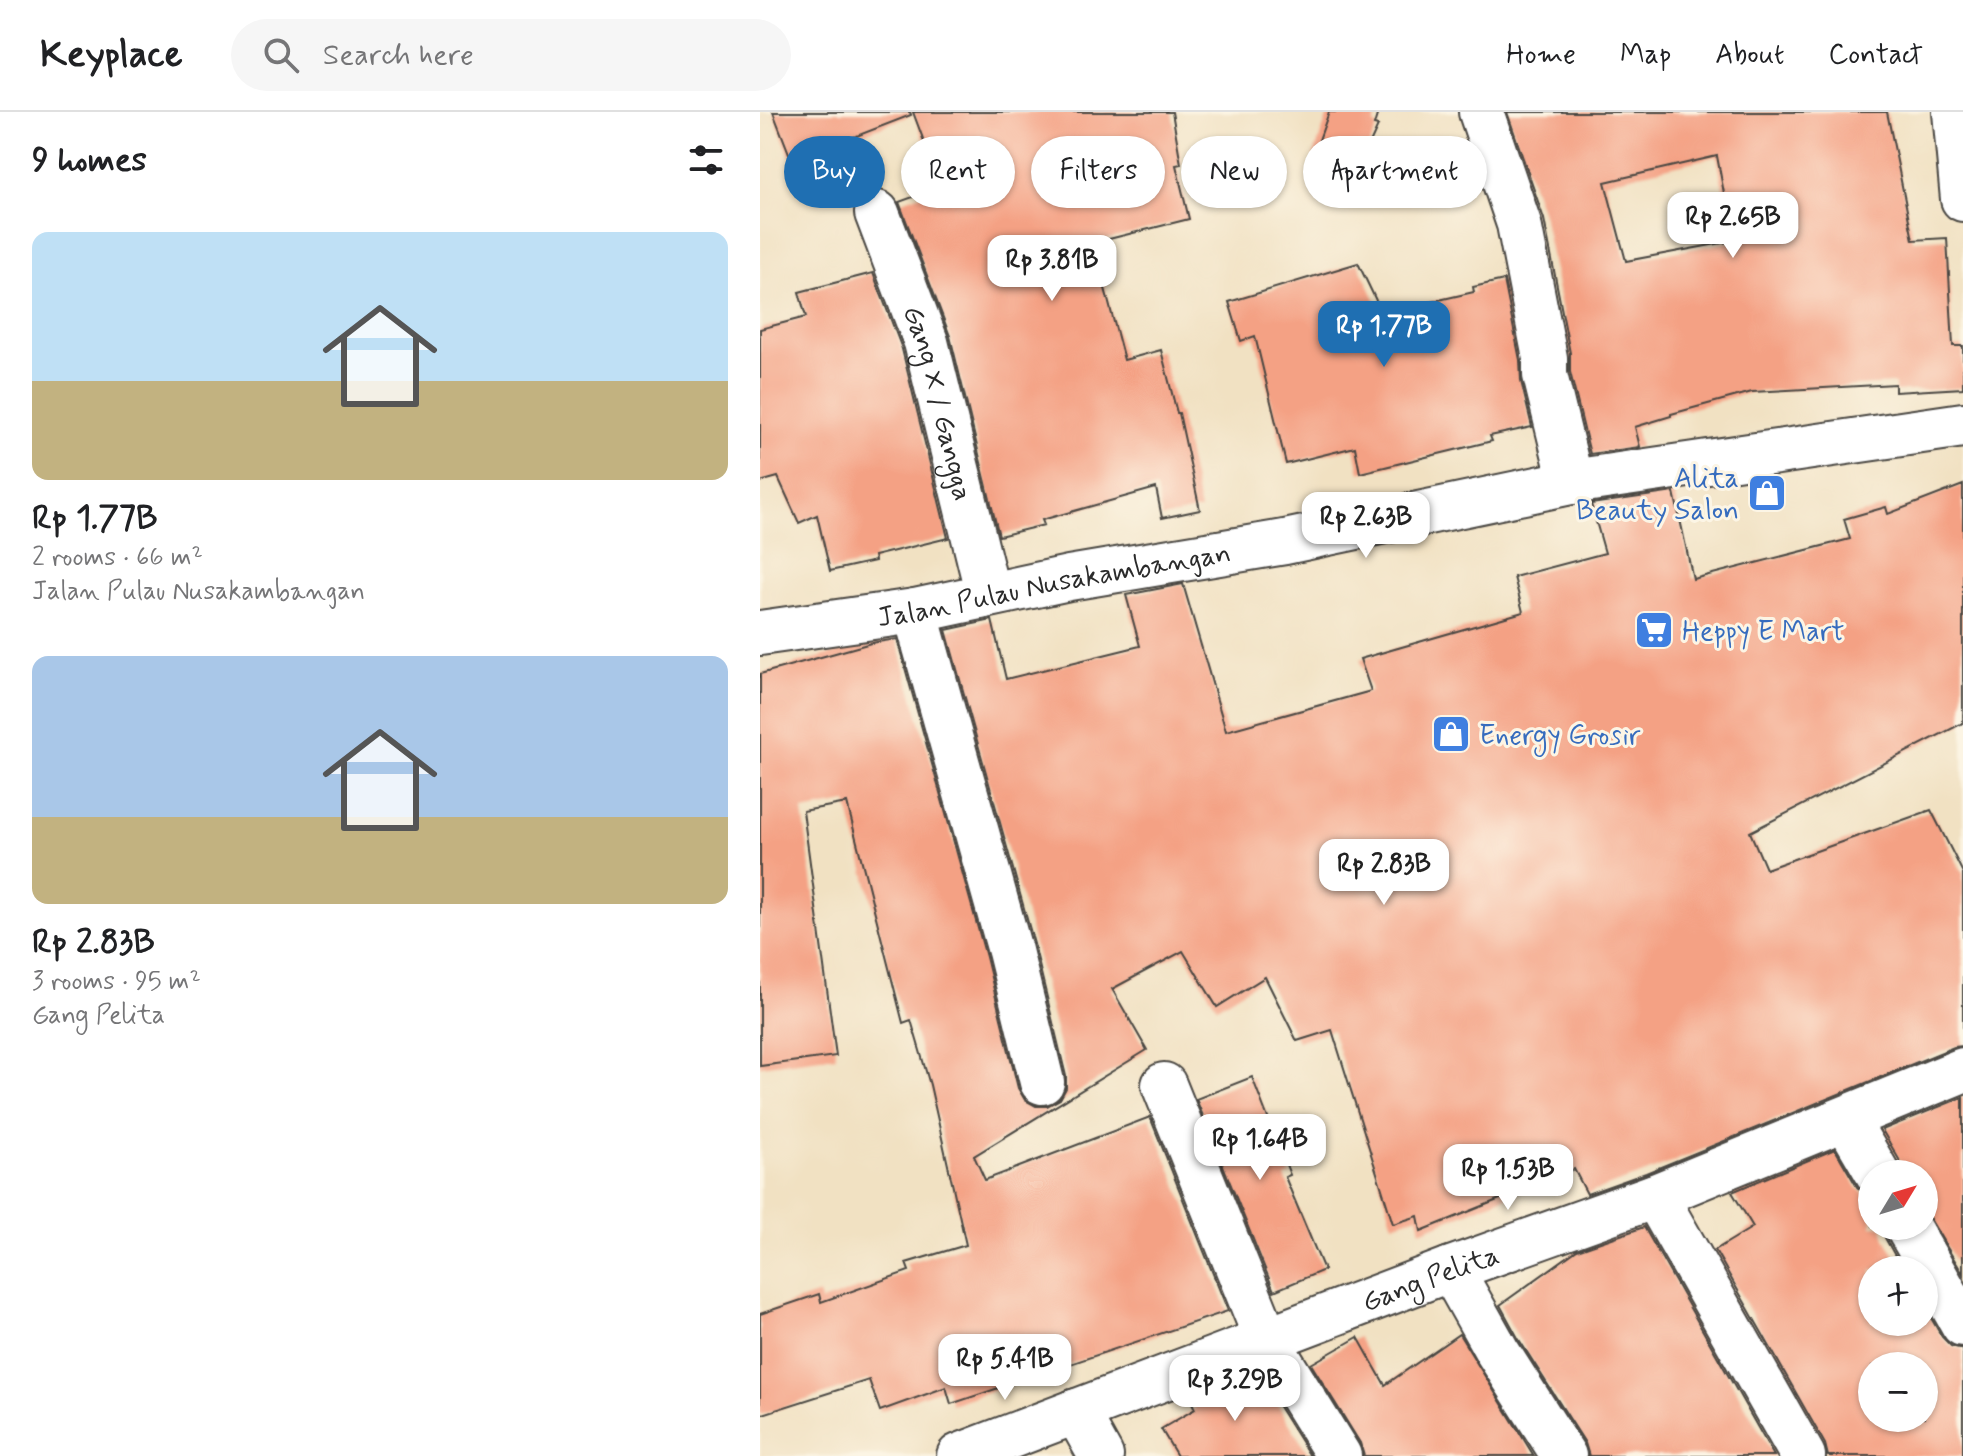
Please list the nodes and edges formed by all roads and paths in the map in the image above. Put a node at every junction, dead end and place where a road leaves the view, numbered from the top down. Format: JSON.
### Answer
{"nodes":[{"id":1,"x":1481,"y":112,"type":"edge"},
{"id":2,"x":1955,"y":112,"type":"edge"},
{"id":3,"x":1963,"y":199,"type":"edge"},
{"id":4,"x":877,"y":213,"type":"dead end"},
{"id":5,"x":1963,"y":425,"type":"edge"},
{"id":6,"x":1571,"y":482,"type":"junction"},
{"id":7,"x":988,"y":595,"type":"junction"},
{"id":8,"x":915,"y":611,"type":"junction"},
{"id":9,"x":760,"y":633,"type":"edge"},
{"id":10,"x":1963,"y":1070,"type":"edge"},
{"id":11,"x":1042,"y":1082,"type":"dead end"},
{"id":12,"x":1164,"y":1085,"type":"dead end"},
{"id":13,"x":1846,"y":1119,"type":"junction"},
{"id":14,"x":1870,"y":1160,"type":"edge"},
{"id":15,"x":1655,"y":1196,"type":"junction"},
{"id":16,"x":1915,"y":1240,"type":"edge"},
{"id":17,"x":1451,"y":1269,"type":"junction"},
{"id":18,"x":1963,"y":1324,"type":"edge"},
{"id":19,"x":1266,"y":1338,"type":"junction"},
{"id":20,"x":1076,"y":1411,"type":"junction"},
{"id":21,"x":959,"y":1456,"type":"edge"},
{"id":22,"x":1101,"y":1456,"type":"edge"},
{"id":23,"x":1339,"y":1456,"type":"edge"},
{"id":24,"x":1564,"y":1456,"type":"edge"},
{"id":25,"x":1803,"y":1456,"type":"edge"}],
"edges":[{"from":1,"to":6,"type":"street"},
{"from":2,"to":3,"type":"street"},
{"from":4,"to":7,"type":"street","name":"Gang X / Gangga"},
{"from":5,"to":6,"type":"street","name":"Jalan Pulau Nusakambangan"},
{"from":6,"to":7,"type":"street","name":"Jalan Pulau Nusakambangan"},
{"from":7,"to":8,"type":"street","name":"Jalan Pulau Nusakambangan"},
{"from":8,"to":9,"type":"street","name":"Jalan Pulau Nusakambangan"},
{"from":8,"to":11,"type":"street"},
{"from":10,"to":13,"type":"street","name":"Gang Pelita"},
{"from":12,"to":19,"type":"street"},
{"from":13,"to":14,"type":"street"},
{"from":13,"to":15,"type":"street","name":"Gang Pelita"},
{"from":15,"to":17,"type":"street","name":"Gang Pelita"},
{"from":15,"to":25,"type":"street"},
{"from":16,"to":18,"type":"street"},
{"from":17,"to":19,"type":"street","name":"Gang Pelita"},
{"from":17,"to":24,"type":"street"},
{"from":19,"to":20,"type":"street","name":"Gang Pelita"},
{"from":19,"to":23,"type":"street"},
{"from":20,"to":21,"type":"street","name":"Gang Pelita"},
{"from":20,"to":22,"type":"street"}]}
